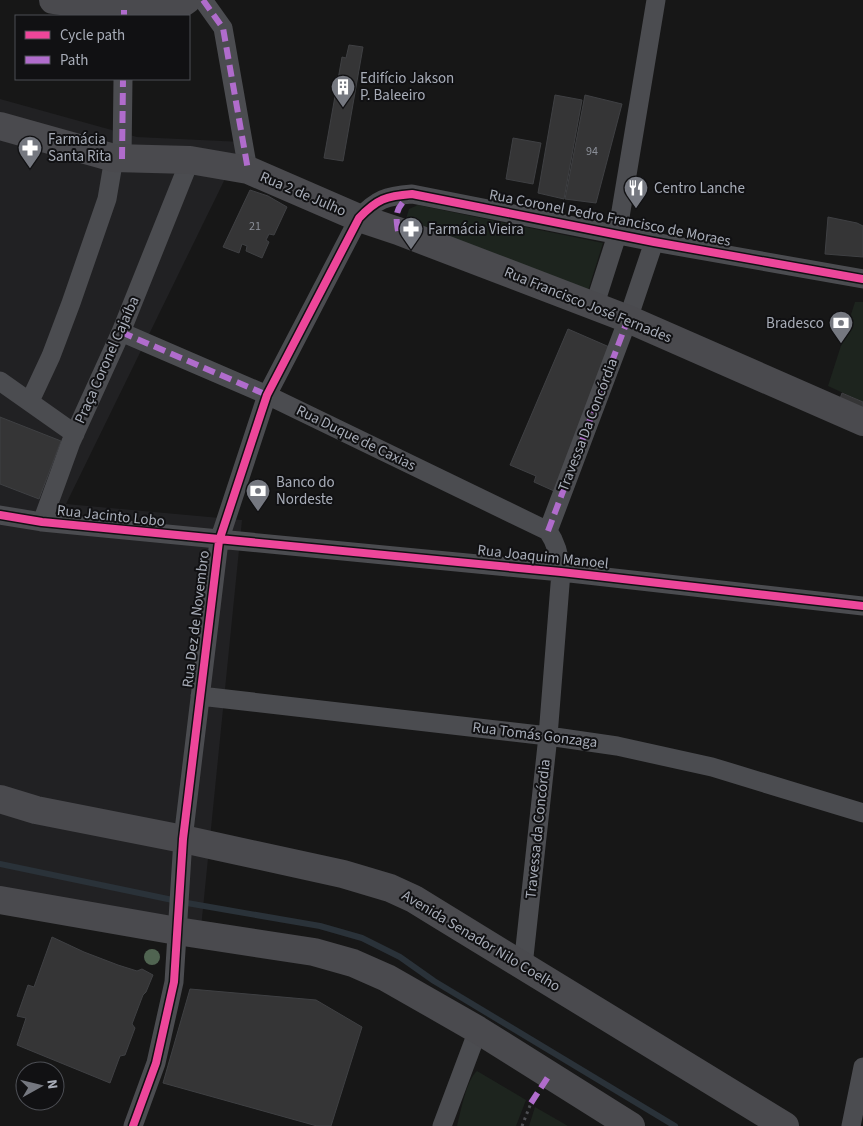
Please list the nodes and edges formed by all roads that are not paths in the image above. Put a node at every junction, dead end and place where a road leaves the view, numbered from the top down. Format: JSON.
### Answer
{"nodes":[{"id":1,"x":53,"y":0,"type":"edge"},
{"id":2,"x":187,"y":0,"type":"edge"},
{"id":3,"x":203,"y":0,"type":"edge"},
{"id":4,"x":656,"y":0,"type":"edge"},
{"id":5,"x":124,"y":13,"type":"edge"},
{"id":6,"x":123,"y":80,"type":"edge"},
{"id":7,"x":0,"y":126,"type":"edge"},
{"id":8,"x":118,"y":158,"type":"junction"},
{"id":9,"x":190,"y":160,"type":"junction"},
{"id":10,"x":248,"y":170,"type":"junction"},
{"id":11,"x":359,"y":218,"type":"junction"},
{"id":12,"x":617,"y":235,"type":"junction"},
{"id":13,"x":654,"y":242,"type":"junction"},
{"id":14,"x":863,"y":279,"type":"edge"},
{"id":15,"x":594,"y":307,"type":"junction"},
{"id":16,"x":628,"y":319,"type":"junction"},
{"id":17,"x":121,"y":332,"type":"junction"},
{"id":18,"x":0,"y":381,"type":"edge"},
{"id":19,"x":267,"y":394,"type":"junction"},
{"id":20,"x":30,"y":401,"type":"junction"},
{"id":21,"x":863,"y":422,"type":"edge"},
{"id":22,"x":75,"y":434,"type":"junction"},
{"id":23,"x":0,"y":516,"type":"edge"},
{"id":24,"x":42,"y":522,"type":"junction"},
{"id":25,"x":548,"y":531,"type":"junction"},
{"id":26,"x":219,"y":541,"type":"junction"},
{"id":27,"x":561,"y":572,"type":"junction"},
{"id":28,"x":863,"y":606,"type":"edge"},
{"id":29,"x":200,"y":696,"type":"junction"},
{"id":30,"x":548,"y":736,"type":"junction"},
{"id":31,"x":0,"y":799,"type":"edge"},
{"id":32,"x":863,"y":813,"type":"edge"},
{"id":33,"x":182,"y":851,"type":"junction"},
{"id":34,"x":0,"y":900,"type":"edge"},
{"id":35,"x":177,"y":923,"type":"junction"},
{"id":36,"x":523,"y":966,"type":"junction"},
{"id":37,"x":478,"y":1030,"type":"junction"},
{"id":38,"x":863,"y":1067,"type":"edge"},
{"id":39,"x":133,"y":1126,"type":"edge"},
{"id":40,"x":442,"y":1126,"type":"edge"},
{"id":41,"x":631,"y":1126,"type":"edge"},
{"id":42,"x":785,"y":1126,"type":"edge"},
{"id":43,"x":851,"y":1126,"type":"edge"}],
"edges":[{"from":1,"to":5,"type":"main road"},
{"from":2,"to":5,"type":"main road"},
{"from":3,"to":10,"type":"street"},
{"from":4,"to":12,"type":"street"},
{"from":6,"to":8,"type":"street"},
{"from":7,"to":8,"type":"main road","name":"Rua 2 de Julho"},
{"from":8,"to":9,"type":"main road","name":"Rua 2 de Julho"},
{"from":8,"to":20,"type":"street"},
{"from":9,"to":10,"type":"main road","name":"Rua 2 de Julho"},
{"from":9,"to":17,"type":"street","name":"Praça Coronel Cajaíba"},
{"from":10,"to":11,"type":"main road","name":"Rua 2 de Julho"},
{"from":11,"to":12,"type":"street","name":"Rua Coronel Pedro Francisco de Moraes"},
{"from":11,"to":15,"type":"main road","name":"Rua Francisco José Fernades"},
{"from":11,"to":19,"type":"street","name":"Rua Dez de Novembro"},
{"from":12,"to":13,"type":"street","name":"Rua Coronel Pedro Francisco de Moraes"},
{"from":12,"to":15,"type":"street"},
{"from":13,"to":14,"type":"street","name":"Rua Coronel Pedro Francisco de Moraes"},
{"from":13,"to":16,"type":"street","name":"Travessa Da Concórdia"},
{"from":15,"to":16,"type":"main road","name":"Rua Francisco José Fernades"},
{"from":16,"to":21,"type":"main road","name":"Rua Francisco José Fernades"},
{"from":16,"to":25,"type":"street","name":"Travessa Da Concórdia"},
{"from":17,"to":19,"type":"street","name":"Rua Duque de Caxias"},
{"from":17,"to":22,"type":"street","name":"Praça Coronel Cajaíba"},
{"from":18,"to":20,"type":"street","name":"Praça Coronel Cajaíba"},
{"from":19,"to":25,"type":"street","name":"Rua Duque de Caxias"},
{"from":19,"to":26,"type":"street","name":"Rua Dez de Novembro"},
{"from":20,"to":22,"type":"street","name":"Praça Coronel Cajaíba"},
{"from":22,"to":24,"type":"street"},
{"from":23,"to":24,"type":"street","name":"Rua Jacinto Lobo"},
{"from":24,"to":26,"type":"street","name":"Rua Jacinto Lobo"},
{"from":25,"to":27,"type":"street"},
{"from":26,"to":27,"type":"street","name":"Rua Joaquim Manoel"},
{"from":26,"to":29,"type":"street","name":"Rua Dez de Novembro"},
{"from":27,"to":28,"type":"street","name":"Rua Joaquim Manoel"},
{"from":27,"to":30,"type":"street","name":"Travessa da Concórdia"},
{"from":29,"to":30,"type":"street","name":"Rua Tomás Gonzaga"},
{"from":29,"to":33,"type":"street","name":"Rua Dez de Novembro"},
{"from":30,"to":32,"type":"street","name":"Rua Tomás Gonzaga"},
{"from":30,"to":36,"type":"street","name":"Travessa da Concórdia"},
{"from":31,"to":33,"type":"main road","name":"Avenida Senador Nilo Coelho"},
{"from":33,"to":35,"type":"street","name":"Rua Dez de Novembro"},
{"from":33,"to":36,"type":"main road","name":"Avenida Senador Nilo Coelho"},
{"from":34,"to":35,"type":"main road"},
{"from":35,"to":37,"type":"main road"},
{"from":35,"to":39,"type":"street","name":"Rua Dez de Novembro"},
{"from":36,"to":42,"type":"main road","name":"Avenida Senador Nilo Coelho"},
{"from":37,"to":40,"type":"street"},
{"from":37,"to":41,"type":"main road"},
{"from":38,"to":43,"type":"street"}]}
